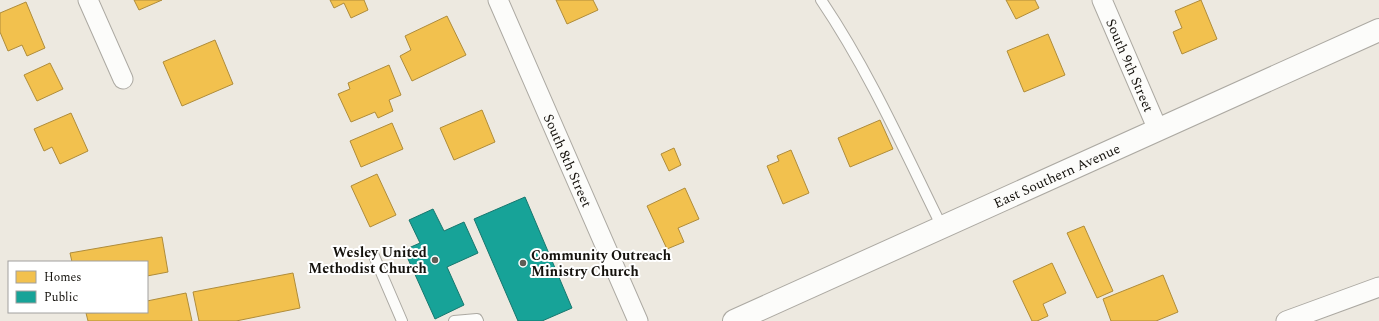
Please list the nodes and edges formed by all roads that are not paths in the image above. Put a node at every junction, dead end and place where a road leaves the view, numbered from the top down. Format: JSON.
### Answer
{"nodes":[{"id":1,"x":88,"y":0,"type":"edge"},
{"id":2,"x":498,"y":0,"type":"edge"},
{"id":3,"x":821,"y":0,"type":"edge"},
{"id":4,"x":1102,"y":0,"type":"edge"},
{"id":5,"x":1379,"y":30,"type":"edge"},
{"id":6,"x":123,"y":79,"type":"dead end"},
{"id":7,"x":1158,"y":130,"type":"junction"},
{"id":8,"x":942,"y":227,"type":"junction"},
{"id":9,"x":374,"y":256,"type":"dead end"},
{"id":10,"x":1379,"y":287,"type":"edge"},
{"id":11,"x":402,"y":321,"type":"edge"},
{"id":12,"x":454,"y":321,"type":"edge"},
{"id":13,"x":478,"y":321,"type":"edge"},
{"id":14,"x":638,"y":321,"type":"edge"},
{"id":15,"x":734,"y":321,"type":"edge"},
{"id":16,"x":1286,"y":321,"type":"edge"}],
"edges":[{"from":1,"to":6,"type":"street"},
{"from":2,"to":14,"type":"street","name":"South 8th Street"},
{"from":3,"to":8,"type":"lane"},
{"from":4,"to":7,"type":"street","name":"South 9th Street"},
{"from":5,"to":7,"type":"main road","name":"East Southern Avenue"},
{"from":7,"to":8,"type":"main road","name":"East Southern Avenue"},
{"from":8,"to":15,"type":"main road","name":"East Southern Avenue"},
{"from":9,"to":11,"type":"lane"},
{"from":10,"to":16,"type":"street"},
{"from":12,"to":13,"type":"lane"}]}
